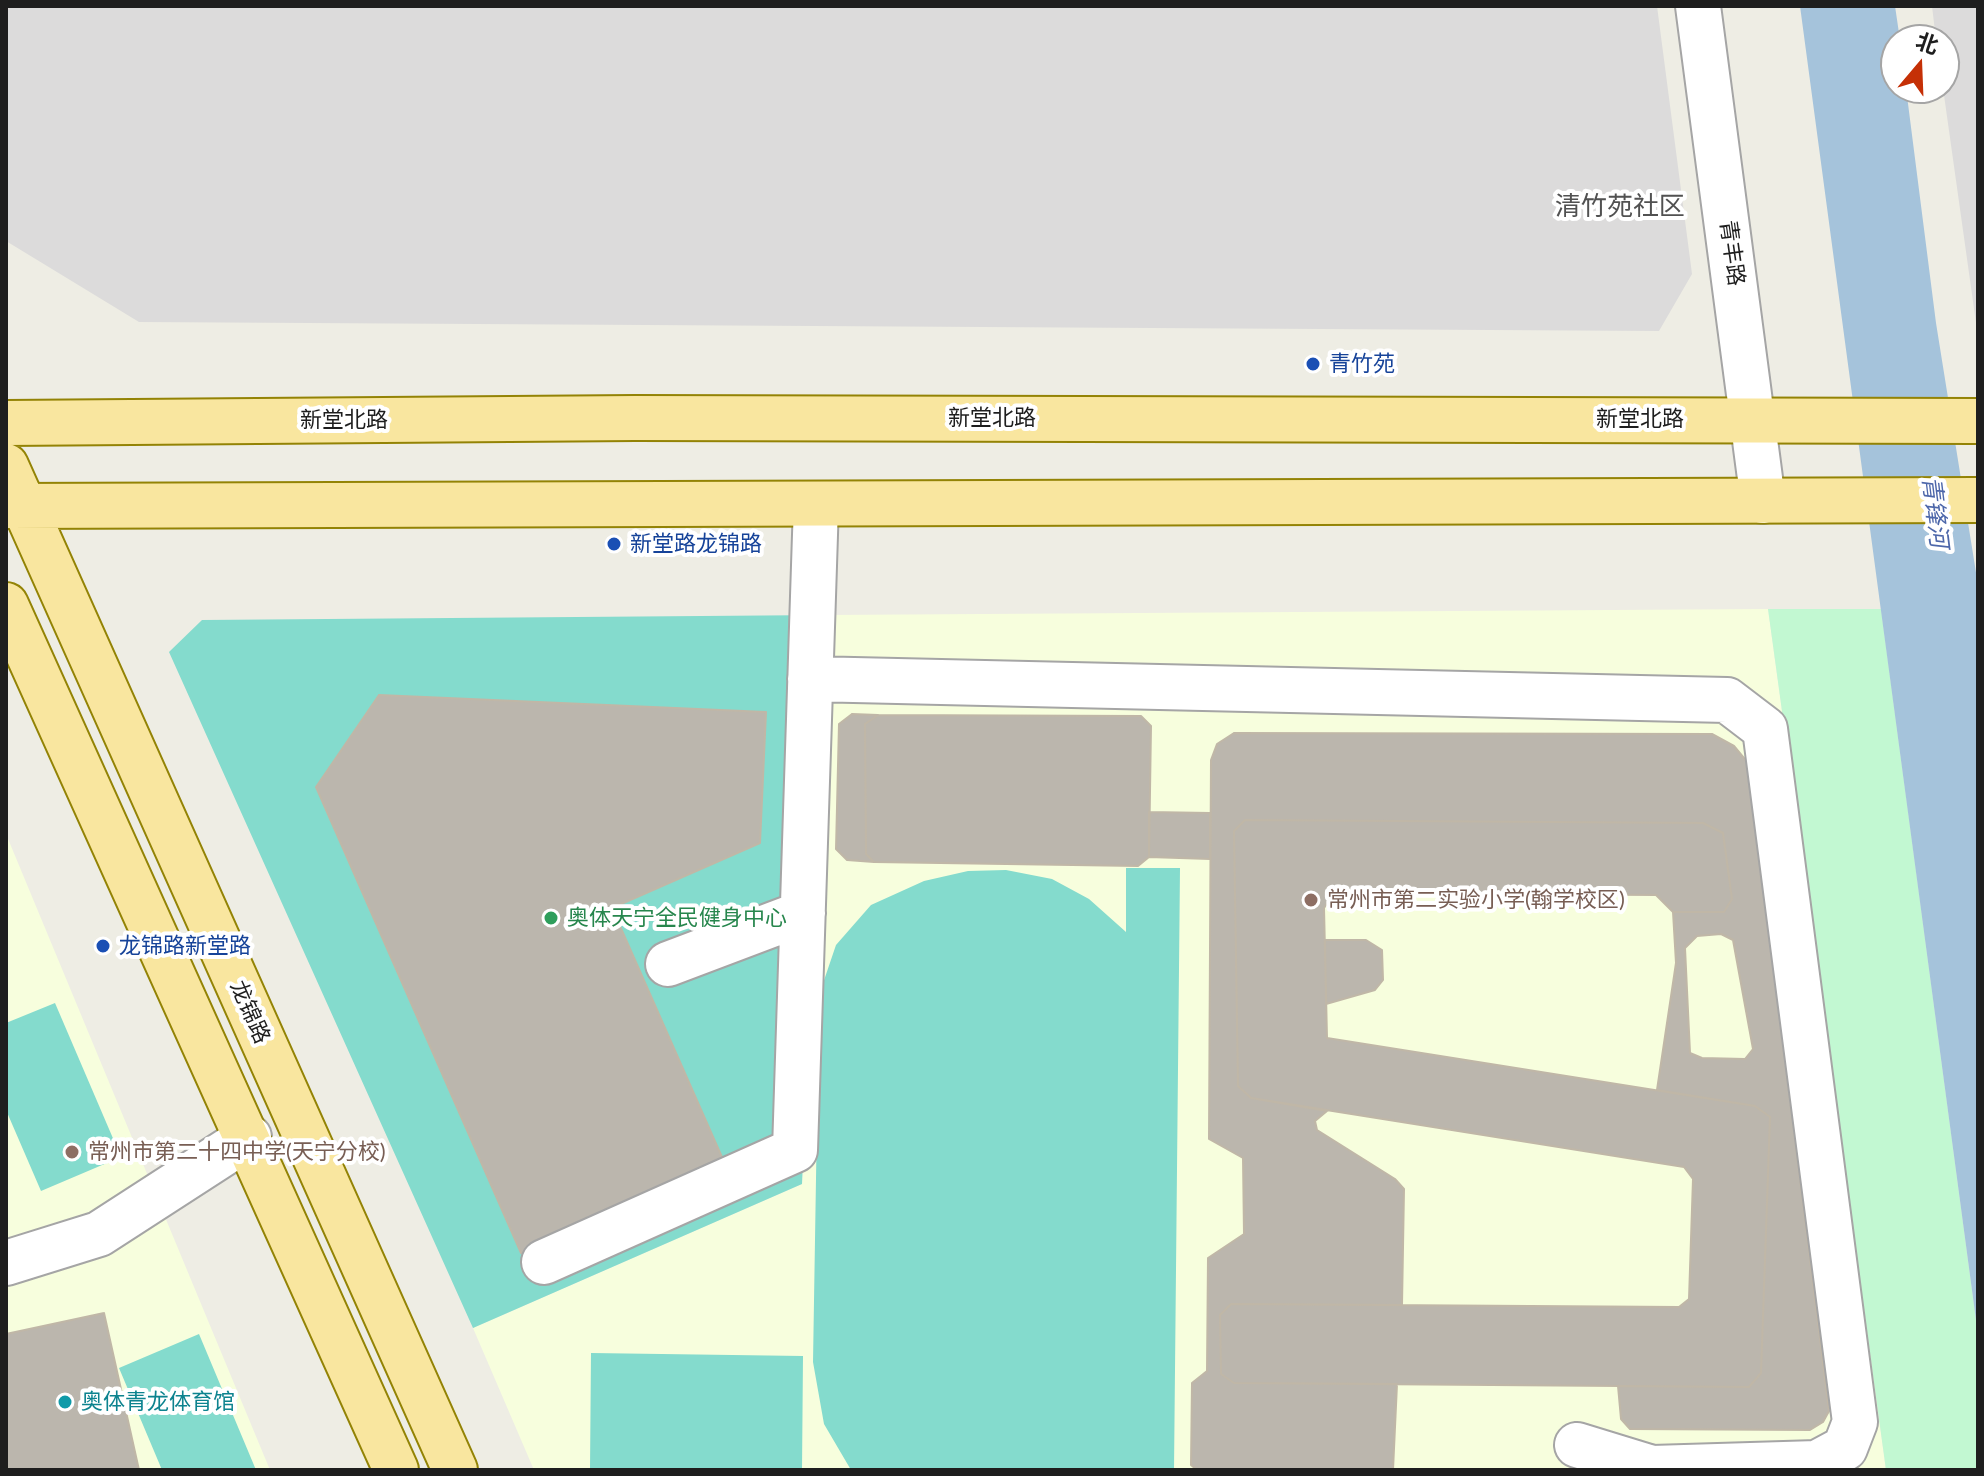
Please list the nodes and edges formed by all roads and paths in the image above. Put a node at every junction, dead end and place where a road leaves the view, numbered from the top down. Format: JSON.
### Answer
{"nodes":[{"id":1,"x":1698,"y":6,"type":"edge"},
{"id":2,"x":1754,"y":419,"type":"junction"},
{"id":3,"x":1978,"y":421,"type":"edge"},
{"id":4,"x":6,"y":423,"type":"edge"},
{"id":5,"x":6,"y":466,"type":"edge"},
{"id":6,"x":1978,"y":500,"type":"edge"},
{"id":7,"x":1763,"y":501,"type":"junction"},
{"id":8,"x":816,"y":504,"type":"junction"},
{"id":9,"x":15,"y":506,"type":"edge"},
{"id":10,"x":6,"y":605,"type":"edge"},
{"id":11,"x":810,"y":679,"type":"junction"},
{"id":12,"x":803,"y":913,"type":"junction"},
{"id":13,"x":668,"y":964,"type":"dead end"},
{"id":14,"x":249,"y":1137,"type":"junction"},
{"id":15,"x":544,"y":1262,"type":"dead end"},
{"id":16,"x":6,"y":1263,"type":"edge"},
{"id":17,"x":1577,"y":1445,"type":"dead end"},
{"id":18,"x":396,"y":1470,"type":"edge"},
{"id":19,"x":455,"y":1470,"type":"edge"}],
"edges":[{"from":1,"to":2,"type":"street","name":"青丰路"},
{"from":2,"to":3,"type":"main road","name":"新堂北路"},
{"from":2,"to":4,"type":"main road","name":"新堂北路"},
{"from":2,"to":7,"type":"street","name":"青丰路"},
{"from":5,"to":9,"type":"main road","name":"龙锦路"},
{"from":6,"to":7,"type":"main road"},
{"from":7,"to":8,"type":"main road"},
{"from":8,"to":9,"type":"main road"},
{"from":8,"to":11,"type":"street"},
{"from":9,"to":19,"type":"main road","name":"龙锦路"},
{"from":10,"to":14,"type":"main road"},
{"from":11,"to":12,"type":"street"},
{"from":11,"to":17,"type":"street"},
{"from":12,"to":13,"type":"street"},
{"from":12,"to":15,"type":"street"},
{"from":14,"to":16,"type":"street"},
{"from":14,"to":18,"type":"main road"}]}
